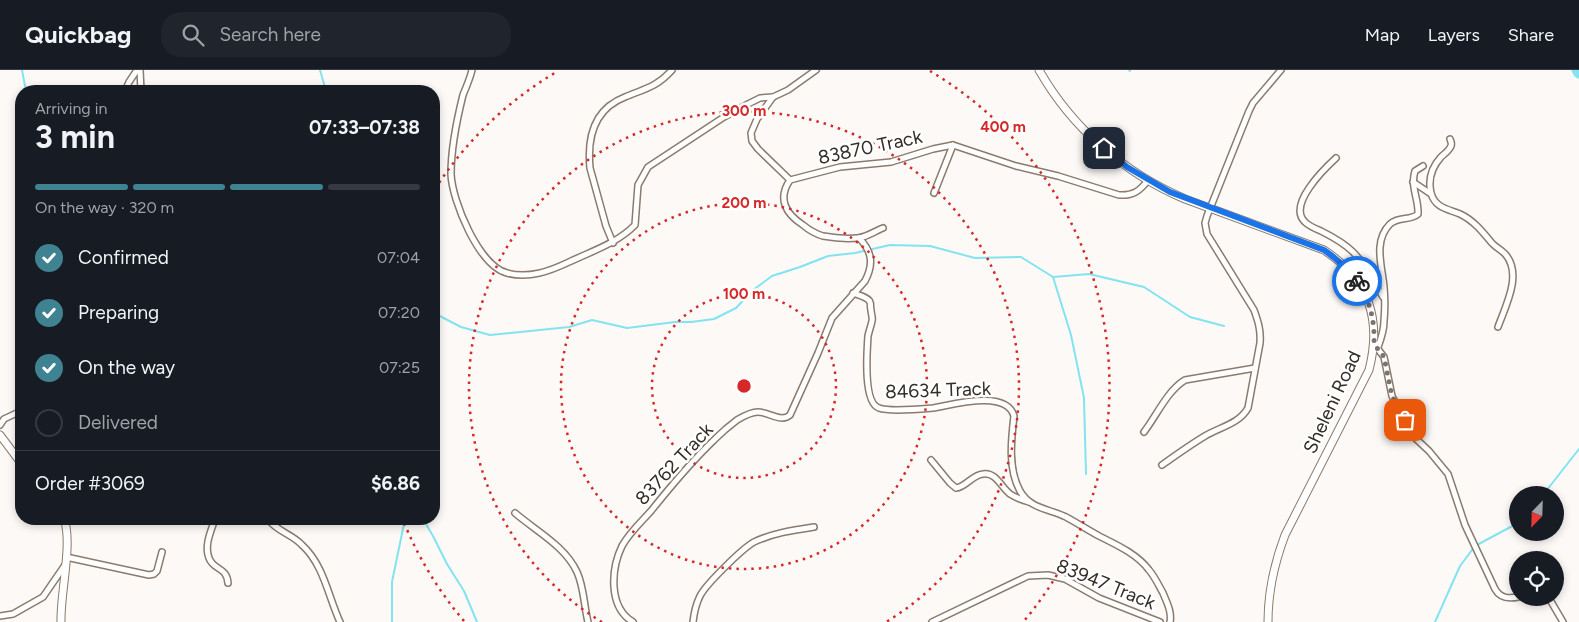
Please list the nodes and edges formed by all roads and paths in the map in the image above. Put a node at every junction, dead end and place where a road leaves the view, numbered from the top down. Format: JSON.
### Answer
{"nodes":[{"id":1,"x":138,"y":70,"type":"edge"},
{"id":2,"x":472,"y":70,"type":"edge"},
{"id":3,"x":672,"y":70,"type":"edge"},
{"id":4,"x":816,"y":70,"type":"edge"},
{"id":5,"x":1038,"y":70,"type":"edge"},
{"id":6,"x":1281,"y":70,"type":"edge"},
{"id":7,"x":128,"y":85,"type":"edge"},
{"id":8,"x":140,"y":85,"type":"edge"},
{"id":9,"x":773,"y":97,"type":"junction"},
{"id":10,"x":1450,"y":139,"type":"dead end"},
{"id":11,"x":953,"y":145,"type":"junction"},
{"id":12,"x":1336,"y":158,"type":"dead end"},
{"id":13,"x":1423,"y":166,"type":"dead end"},
{"id":14,"x":790,"y":180,"type":"junction"},
{"id":15,"x":1148,"y":180,"type":"junction"},
{"id":16,"x":1413,"y":182,"type":"junction"},
{"id":17,"x":934,"y":193,"type":"dead end"},
{"id":18,"x":1431,"y":194,"type":"junction"},
{"id":19,"x":1209,"y":208,"type":"junction"},
{"id":20,"x":883,"y":228,"type":"dead end"},
{"id":21,"x":859,"y":238,"type":"junction"},
{"id":22,"x":613,"y":243,"type":"junction"},
{"id":23,"x":853,"y":293,"type":"junction"},
{"id":24,"x":1384,"y":297,"type":"junction"},
{"id":25,"x":1498,"y":327,"type":"dead end"},
{"id":26,"x":1376,"y":345,"type":"junction"},
{"id":27,"x":1254,"y":368,"type":"junction"},
{"id":28,"x":15,"y":414,"type":"edge"},
{"id":29,"x":0,"y":426,"type":"edge"},
{"id":30,"x":1144,"y":432,"type":"dead end"},
{"id":31,"x":0,"y":434,"type":"edge"},
{"id":32,"x":15,"y":454,"type":"edge"},
{"id":33,"x":931,"y":460,"type":"dead end"},
{"id":34,"x":1162,"y":465,"type":"dead end"},
{"id":35,"x":1029,"y":502,"type":"junction"},
{"id":36,"x":515,"y":513,"type":"dead end"},
{"id":37,"x":66,"y":525,"type":"edge"},
{"id":38,"x":213,"y":525,"type":"edge"},
{"id":39,"x":274,"y":525,"type":"edge"},
{"id":40,"x":814,"y":527,"type":"dead end"},
{"id":41,"x":162,"y":552,"type":"dead end"},
{"id":42,"x":66,"y":561,"type":"junction"},
{"id":43,"x":228,"y":583,"type":"dead end"},
{"id":44,"x":1509,"y":598,"type":"edge"},
{"id":45,"x":1553,"y":606,"type":"edge"},
{"id":46,"x":0,"y":616,"type":"edge"},
{"id":47,"x":61,"y":622,"type":"edge"},
{"id":48,"x":340,"y":622,"type":"edge"},
{"id":49,"x":588,"y":622,"type":"edge"},
{"id":50,"x":633,"y":622,"type":"edge"},
{"id":51,"x":693,"y":622,"type":"edge"},
{"id":52,"x":932,"y":622,"type":"edge"},
{"id":53,"x":1160,"y":622,"type":"edge"},
{"id":54,"x":1170,"y":622,"type":"edge"},
{"id":55,"x":1268,"y":622,"type":"edge"},
{"id":56,"x":1562,"y":622,"type":"edge"}],
"edges":[{"from":1,"to":7,"type":"street"},
{"from":1,"to":8,"type":"street"},
{"from":2,"to":22,"type":"street"},
{"from":3,"to":22,"type":"street"},
{"from":4,"to":9,"type":"street"},
{"from":5,"to":15,"type":"street","name":"Sheleni Road"},
{"from":6,"to":19,"type":"street"},
{"from":9,"to":14,"type":"street"},
{"from":9,"to":22,"type":"street"},
{"from":10,"to":18,"type":"street"},
{"from":11,"to":14,"type":"street","name":"83870 Track"},
{"from":11,"to":15,"type":"street"},
{"from":11,"to":17,"type":"street"},
{"from":12,"to":24,"type":"street"},
{"from":13,"to":16,"type":"street"},
{"from":14,"to":21,"type":"street"},
{"from":15,"to":19,"type":"street","name":"Sheleni Road"},
{"from":16,"to":18,"type":"street"},
{"from":16,"to":24,"type":"street"},
{"from":18,"to":25,"type":"street"},
{"from":19,"to":26,"type":"street","name":"Sheleni Road"},
{"from":19,"to":27,"type":"street"},
{"from":20,"to":21,"type":"street"},
{"from":21,"to":23,"type":"street","name":"83762 Track"},
{"from":23,"to":35,"type":"street","name":"84634 Track"},
{"from":23,"to":50,"type":"street","name":"83762 Track"},
{"from":24,"to":26,"type":"street"},
{"from":26,"to":44,"type":"street"},
{"from":26,"to":55,"type":"street","name":"Sheleni Road"},
{"from":27,"to":30,"type":"street"},
{"from":27,"to":34,"type":"street"},
{"from":28,"to":29,"type":"street"},
{"from":31,"to":32,"type":"street"},
{"from":33,"to":35,"type":"street"},
{"from":35,"to":54,"type":"street"},
{"from":36,"to":49,"type":"street"},
{"from":37,"to":42,"type":"street"},
{"from":38,"to":43,"type":"street"},
{"from":39,"to":48,"type":"street"},
{"from":40,"to":51,"type":"street"},
{"from":41,"to":42,"type":"street"},
{"from":42,"to":46,"type":"street"},
{"from":42,"to":47,"type":"street"},
{"from":45,"to":56,"type":"street"},
{"from":52,"to":53,"type":"street","name":"83947 Track"}]}
